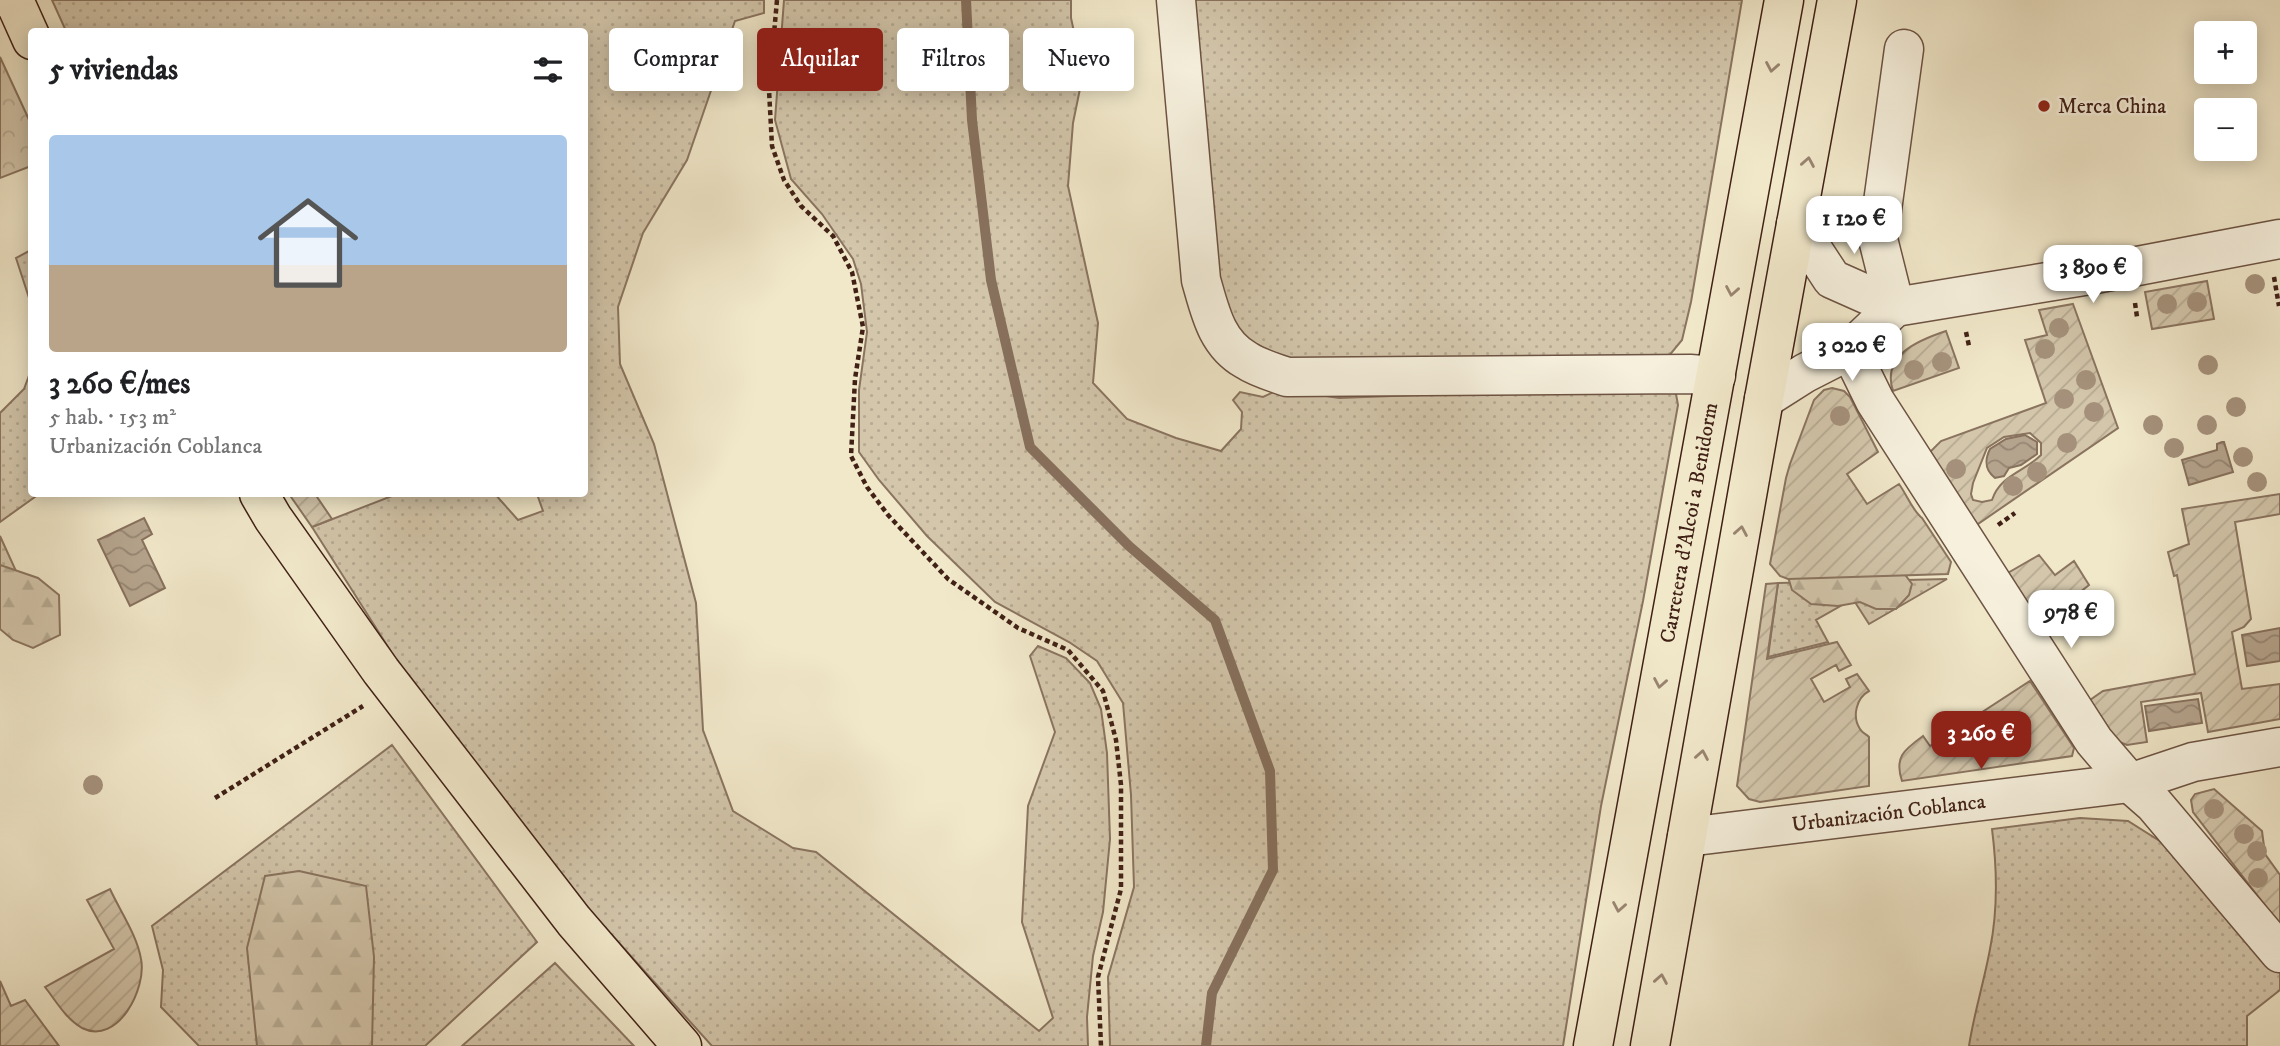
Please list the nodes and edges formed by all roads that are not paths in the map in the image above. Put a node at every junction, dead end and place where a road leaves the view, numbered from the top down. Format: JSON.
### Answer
{"nodes":[{"id":1,"x":14,"y":0,"type":"edge"},
{"id":2,"x":1176,"y":0,"type":"edge"},
{"id":3,"x":1784,"y":0,"type":"edge"},
{"id":4,"x":1837,"y":0,"type":"edge"},
{"id":5,"x":28,"y":31,"type":"edge"},
{"id":6,"x":1904,"y":49,"type":"dead end"},
{"id":7,"x":1796,"y":224,"type":"junction"},
{"id":8,"x":2280,"y":239,"type":"edge"},
{"id":9,"x":1895,"y":307,"type":"junction"},
{"id":10,"x":1850,"y":350,"type":"junction"},
{"id":11,"x":1716,"y":376,"type":"junction"},
{"id":12,"x":1764,"y":399,"type":"junction"},
{"id":13,"x":261,"y":497,"type":"edge"},
{"id":14,"x":2280,"y":747,"type":"edge"},
{"id":15,"x":2130,"y":783,"type":"junction"},
{"id":16,"x":1688,"y":837,"type":"junction"},
{"id":17,"x":2280,"y":953,"type":"edge"},
{"id":18,"x":682,"y":1046,"type":"edge"},
{"id":19,"x":1593,"y":1046,"type":"edge"},
{"id":20,"x":1650,"y":1046,"type":"edge"}],
"edges":[{"from":1,"to":5,"type":"main road"},
{"from":2,"to":11,"type":"street"},
{"from":3,"to":11,"type":"main road","name":"Carretera d'Alcoi a Benidorm","one_way":true},
{"from":7,"to":4,"type":"main road","one_way":true},
{"from":6,"to":9,"type":"street"},
{"from":7,"to":9,"type":"street"},
{"from":7,"to":12,"type":"main road"},
{"from":8,"to":9,"type":"street"},
{"from":9,"to":10,"type":"street"},
{"from":10,"to":12,"type":"street"},
{"from":10,"to":15,"type":"street"},
{"from":11,"to":19,"type":"main road","name":"Carretera d'Alcoi a Benidorm","one_way":true},
{"from":16,"to":12,"type":"main road","one_way":true},
{"from":13,"to":18,"type":"main road"},
{"from":14,"to":15,"type":"street","name":"Urbanización Coblanca"},
{"from":15,"to":16,"type":"street","name":"Urbanización Coblanca"},
{"from":15,"to":17,"type":"street"},
{"from":20,"to":16,"type":"main road","one_way":true}]}
